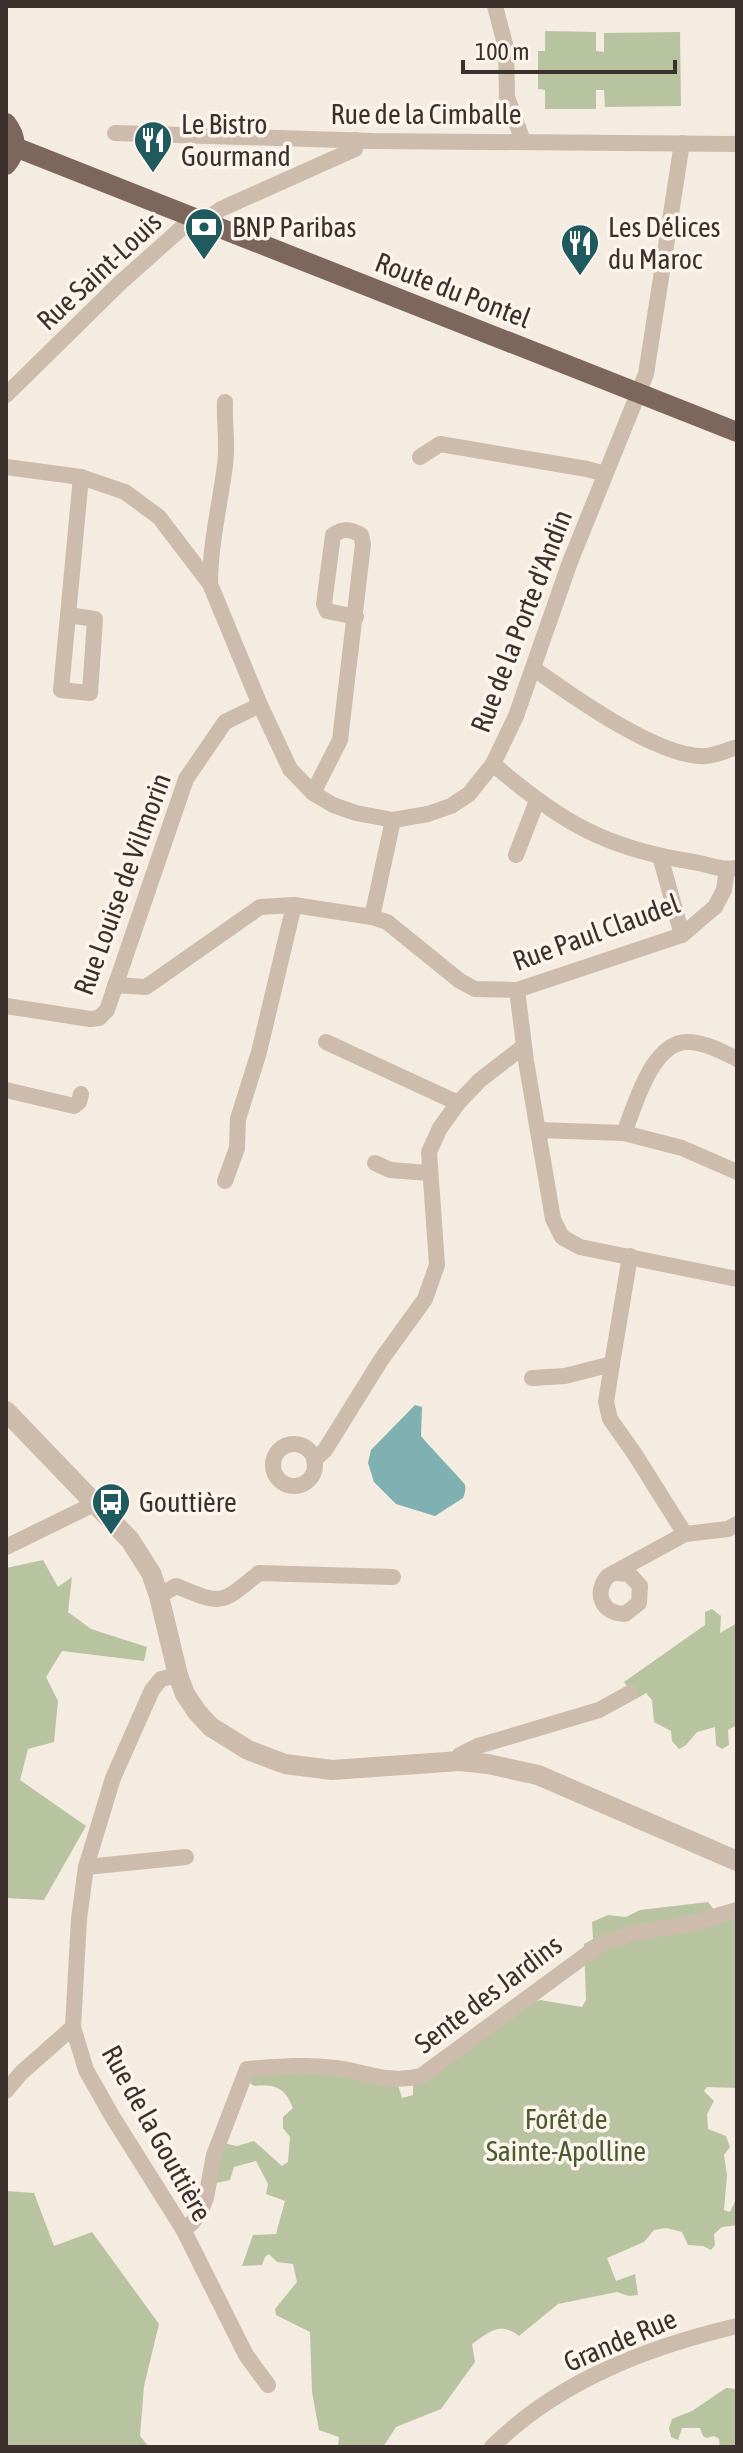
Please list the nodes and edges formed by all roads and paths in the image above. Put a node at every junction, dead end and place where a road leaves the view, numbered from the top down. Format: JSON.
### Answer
{"nodes":[{"id":1,"x":495,"y":6,"type":"edge"},
{"id":2,"x":6,"y":123,"type":"edge"},
{"id":3,"x":115,"y":133,"type":"dead end"},
{"id":4,"x":355,"y":140,"type":"junction"},
{"id":5,"x":523,"y":141,"type":"junction"},
{"id":6,"x":682,"y":143,"type":"junction"},
{"id":7,"x":737,"y":144,"type":"edge"},
{"id":8,"x":11,"y":156,"type":"edge"},
{"id":9,"x":198,"y":220,"type":"junction"},
{"id":10,"x":639,"y":392,"type":"junction"},
{"id":11,"x":6,"y":395,"type":"edge"},
{"id":12,"x":225,"y":402,"type":"dead end"},
{"id":13,"x":737,"y":432,"type":"edge"},
{"id":14,"x":420,"y":457,"type":"dead end"},
{"id":15,"x":6,"y":467,"type":"edge"},
{"id":16,"x":605,"y":474,"type":"junction"},
{"id":17,"x":81,"y":477,"type":"junction"},
{"id":18,"x":210,"y":584,"type":"junction"},
{"id":19,"x":68,"y":615,"type":"junction"},
{"id":20,"x":356,"y":617,"type":"junction"},
{"id":21,"x":533,"y":668,"type":"junction"},
{"id":22,"x":260,"y":705,"type":"junction"},
{"id":23,"x":737,"y":747,"type":"edge"},
{"id":24,"x":493,"y":764,"type":"junction"},
{"id":25,"x":313,"y":793,"type":"junction"},
{"id":26,"x":537,"y":801,"type":"junction"},
{"id":27,"x":393,"y":820,"type":"junction"},
{"id":28,"x":516,"y":855,"type":"dead end"},
{"id":29,"x":660,"y":856,"type":"junction"},
{"id":30,"x":732,"y":869,"type":"edge"},
{"id":31,"x":294,"y":905,"type":"junction"},
{"id":32,"x":372,"y":917,"type":"junction"},
{"id":33,"x":682,"y":935,"type":"junction"},
{"id":34,"x":115,"y":985,"type":"junction"},
{"id":35,"x":517,"y":990,"type":"junction"},
{"id":36,"x":6,"y":1006,"type":"edge"},
{"id":37,"x":326,"y":1042,"type":"dead end"},
{"id":38,"x":524,"y":1046,"type":"junction"},
{"id":39,"x":737,"y":1059,"type":"edge"},
{"id":40,"x":6,"y":1090,"type":"edge"},
{"id":41,"x":81,"y":1094,"type":"dead end"},
{"id":42,"x":458,"y":1103,"type":"junction"},
{"id":43,"x":538,"y":1130,"type":"junction"},
{"id":44,"x":624,"y":1133,"type":"junction"},
{"id":45,"x":375,"y":1163,"type":"dead end"},
{"id":46,"x":737,"y":1172,"type":"edge"},
{"id":47,"x":429,"y":1173,"type":"junction"},
{"id":48,"x":225,"y":1181,"type":"dead end"},
{"id":49,"x":630,"y":1256,"type":"junction"},
{"id":50,"x":737,"y":1279,"type":"edge"},
{"id":51,"x":612,"y":1364,"type":"junction"},
{"id":52,"x":532,"y":1378,"type":"dead end"},
{"id":53,"x":6,"y":1411,"type":"edge"},
{"id":54,"x":314,"y":1460,"type":"dead end"},
{"id":55,"x":94,"y":1504,"type":"junction"},
{"id":56,"x":737,"y":1524,"type":"edge"},
{"id":57,"x":685,"y":1534,"type":"junction"},
{"id":58,"x":6,"y":1547,"type":"edge"},
{"id":59,"x":615,"y":1573,"type":"dead end"},
{"id":60,"x":393,"y":1577,"type":"dead end"},
{"id":61,"x":159,"y":1596,"type":"junction"},
{"id":62,"x":178,"y":1675,"type":"junction"},
{"id":63,"x":630,"y":1693,"type":"dead end"},
{"id":64,"x":460,"y":1761,"type":"junction"},
{"id":65,"x":186,"y":1857,"type":"dead end"},
{"id":66,"x":737,"y":1861,"type":"edge"},
{"id":67,"x":86,"y":1867,"type":"junction"},
{"id":68,"x":737,"y":1910,"type":"edge"},
{"id":69,"x":73,"y":2027,"type":"junction"},
{"id":70,"x":6,"y":2091,"type":"edge"},
{"id":71,"x":183,"y":2229,"type":"junction"},
{"id":72,"x":737,"y":2326,"type":"edge"},
{"id":73,"x":268,"y":2385,"type":"dead end"},
{"id":74,"x":492,"y":2447,"type":"edge"}],
"edges":[{"from":1,"to":5,"type":"street"},
{"from":2,"to":8,"type":"main road"},
{"from":3,"to":4,"type":"street","name":"Rue de la Cimballe"},
{"from":4,"to":5,"type":"street","name":"Rue de la Cimballe"},
{"from":4,"to":9,"type":"street","name":"Rue Saint-Louis"},
{"from":5,"to":6,"type":"street","name":"Rue de la Cimballe"},
{"from":6,"to":7,"type":"street","name":"Rue de la Cimballe"},
{"from":6,"to":10,"type":"street","name":"Rue de la Porte d'Andin"},
{"from":8,"to":9,"type":"main road","name":"Route du Pontel"},
{"from":9,"to":10,"type":"main road","name":"Route du Pontel"},
{"from":9,"to":11,"type":"street","name":"Rue Saint-Louis"},
{"from":10,"to":13,"type":"main road","name":"Route du Pontel"},
{"from":10,"to":16,"type":"street","name":"Rue de la Porte d'Andin"},
{"from":12,"to":18,"type":"street"},
{"from":14,"to":16,"type":"street"},
{"from":15,"to":17,"type":"street","name":"Rue de la Porte d'Andin"},
{"from":16,"to":21,"type":"street","name":"Rue de la Porte d'Andin"},
{"from":17,"to":18,"type":"street","name":"Rue de la Porte d'Andin"},
{"from":17,"to":19,"type":"street"},
{"from":18,"to":22,"type":"street","name":"Rue de la Porte d'Andin"},
{"from":19,"to":19,"type":"street"},
{"from":20,"to":20,"type":"street"},
{"from":20,"to":25,"type":"street"},
{"from":21,"to":23,"type":"street"},
{"from":21,"to":24,"type":"street","name":"Rue de la Porte d'Andin"},
{"from":22,"to":25,"type":"street","name":"Rue de la Porte d'Andin"},
{"from":22,"to":34,"type":"street","name":"Rue Louise de Vilmorin"},
{"from":24,"to":26,"type":"street"},
{"from":24,"to":27,"type":"street","name":"Rue de la Porte d'Andin"},
{"from":25,"to":27,"type":"street","name":"Rue de la Porte d'Andin"},
{"from":26,"to":28,"type":"street"},
{"from":26,"to":29,"type":"street"},
{"from":27,"to":32,"type":"street"},
{"from":29,"to":30,"type":"street"},
{"from":29,"to":33,"type":"street"},
{"from":30,"to":33,"type":"street","name":"Rue Paul Claudel"},
{"from":31,"to":32,"type":"street","name":"Rue Paul Claudel"},
{"from":31,"to":34,"type":"street","name":"Rue Paul Claudel"},
{"from":31,"to":48,"type":"street"},
{"from":32,"to":35,"type":"street","name":"Rue Paul Claudel"},
{"from":33,"to":35,"type":"street","name":"Rue Paul Claudel"},
{"from":34,"to":36,"type":"street","name":"Rue Louise de Vilmorin"},
{"from":35,"to":38,"type":"street"},
{"from":37,"to":42,"type":"street"},
{"from":38,"to":42,"type":"street"},
{"from":38,"to":43,"type":"street"},
{"from":39,"to":44,"type":"street"},
{"from":40,"to":41,"type":"street"},
{"from":42,"to":47,"type":"street"},
{"from":43,"to":44,"type":"street"},
{"from":43,"to":49,"type":"street"},
{"from":44,"to":46,"type":"street"},
{"from":45,"to":47,"type":"street"},
{"from":47,"to":54,"type":"street"},
{"from":49,"to":50,"type":"street"},
{"from":49,"to":51,"type":"street"},
{"from":51,"to":52,"type":"street"},
{"from":51,"to":57,"type":"street"},
{"from":53,"to":55,"type":"street"},
{"from":55,"to":58,"type":"street"},
{"from":55,"to":61,"type":"street"},
{"from":56,"to":57,"type":"street"},
{"from":57,"to":59,"type":"street"},
{"from":60,"to":61,"type":"street"},
{"from":61,"to":62,"type":"street"},
{"from":62,"to":64,"type":"street"},
{"from":62,"to":67,"type":"street","name":"Rue de la Gouttière"},
{"from":63,"to":64,"type":"street"},
{"from":64,"to":66,"type":"street"},
{"from":65,"to":67,"type":"street"},
{"from":67,"to":69,"type":"street","name":"Rue de la Gouttière"},
{"from":68,"to":71,"type":"street","name":"Sente des Jardins"},
{"from":69,"to":70,"type":"street"},
{"from":69,"to":71,"type":"street","name":"Rue de la Gouttière"},
{"from":71,"to":73,"type":"street","name":"Rue de la Gouttière"},
{"from":72,"to":74,"type":"street","name":"Grande Rue"}]}
